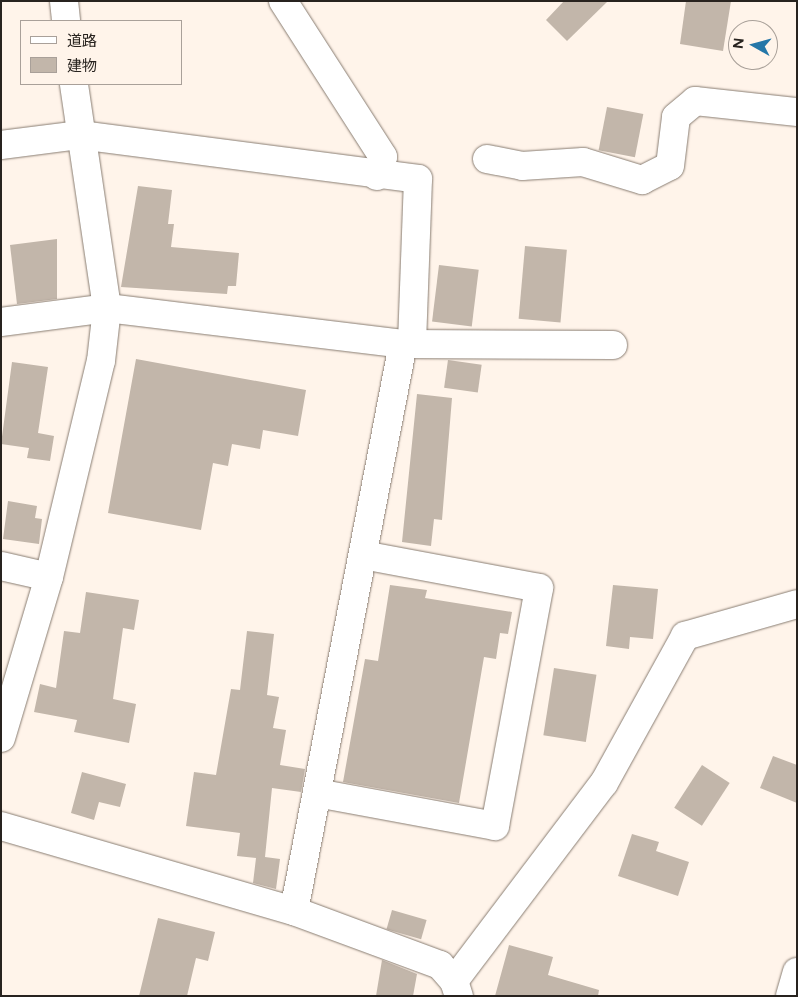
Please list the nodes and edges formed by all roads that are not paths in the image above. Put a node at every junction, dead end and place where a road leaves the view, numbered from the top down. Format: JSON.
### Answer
{"nodes":[{"id":1,"x":64,"y":1,"type":"edge"},
{"id":2,"x":283,"y":1,"type":"edge"},
{"id":3,"x":66,"y":20,"type":"edge"},
{"id":4,"x":74,"y":85,"type":"edge"},
{"id":5,"x":797,"y":112,"type":"edge"},
{"id":6,"x":80,"y":135,"type":"junction"},
{"id":7,"x":1,"y":145,"type":"edge"},
{"id":8,"x":487,"y":159,"type":"dead end"},
{"id":9,"x":377,"y":176,"type":"junction"},
{"id":10,"x":107,"y":308,"type":"junction"},
{"id":11,"x":1,"y":322,"type":"edge"},
{"id":12,"x":408,"y":343,"type":"junction"},
{"id":13,"x":613,"y":346,"type":"dead end"},
{"id":14,"x":362,"y":555,"type":"junction"},
{"id":15,"x":1,"y":566,"type":"edge"},
{"id":16,"x":49,"y":577,"type":"junction"},
{"id":17,"x":797,"y":604,"type":"edge"},
{"id":18,"x":1,"y":738,"type":"edge"},
{"id":19,"x":317,"y":793,"type":"junction"},
{"id":20,"x":1,"y":826,"type":"edge"},
{"id":21,"x":294,"y":911,"type":"junction"},
{"id":22,"x":797,"y":972,"type":"edge"},
{"id":23,"x":457,"y":988,"type":"edge"},
{"id":24,"x":790,"y":996,"type":"edge"}],
"edges":[{"from":1,"to":3,"type":"street"},
{"from":2,"to":9,"type":"street"},
{"from":4,"to":6,"type":"street"},
{"from":5,"to":8,"type":"street"},
{"from":6,"to":7,"type":"street"},
{"from":6,"to":9,"type":"street"},
{"from":6,"to":10,"type":"street"},
{"from":9,"to":12,"type":"street"},
{"from":10,"to":11,"type":"street"},
{"from":10,"to":12,"type":"street"},
{"from":10,"to":16,"type":"street"},
{"from":12,"to":13,"type":"street"},
{"from":12,"to":14,"type":"street"},
{"from":14,"to":19,"type":"street"},
{"from":14,"to":19,"type":"street"},
{"from":15,"to":16,"type":"street"},
{"from":16,"to":18,"type":"street"},
{"from":17,"to":23,"type":"street"},
{"from":19,"to":21,"type":"street"},
{"from":20,"to":21,"type":"street"},
{"from":21,"to":23,"type":"street"},
{"from":22,"to":24,"type":"street"}]}
